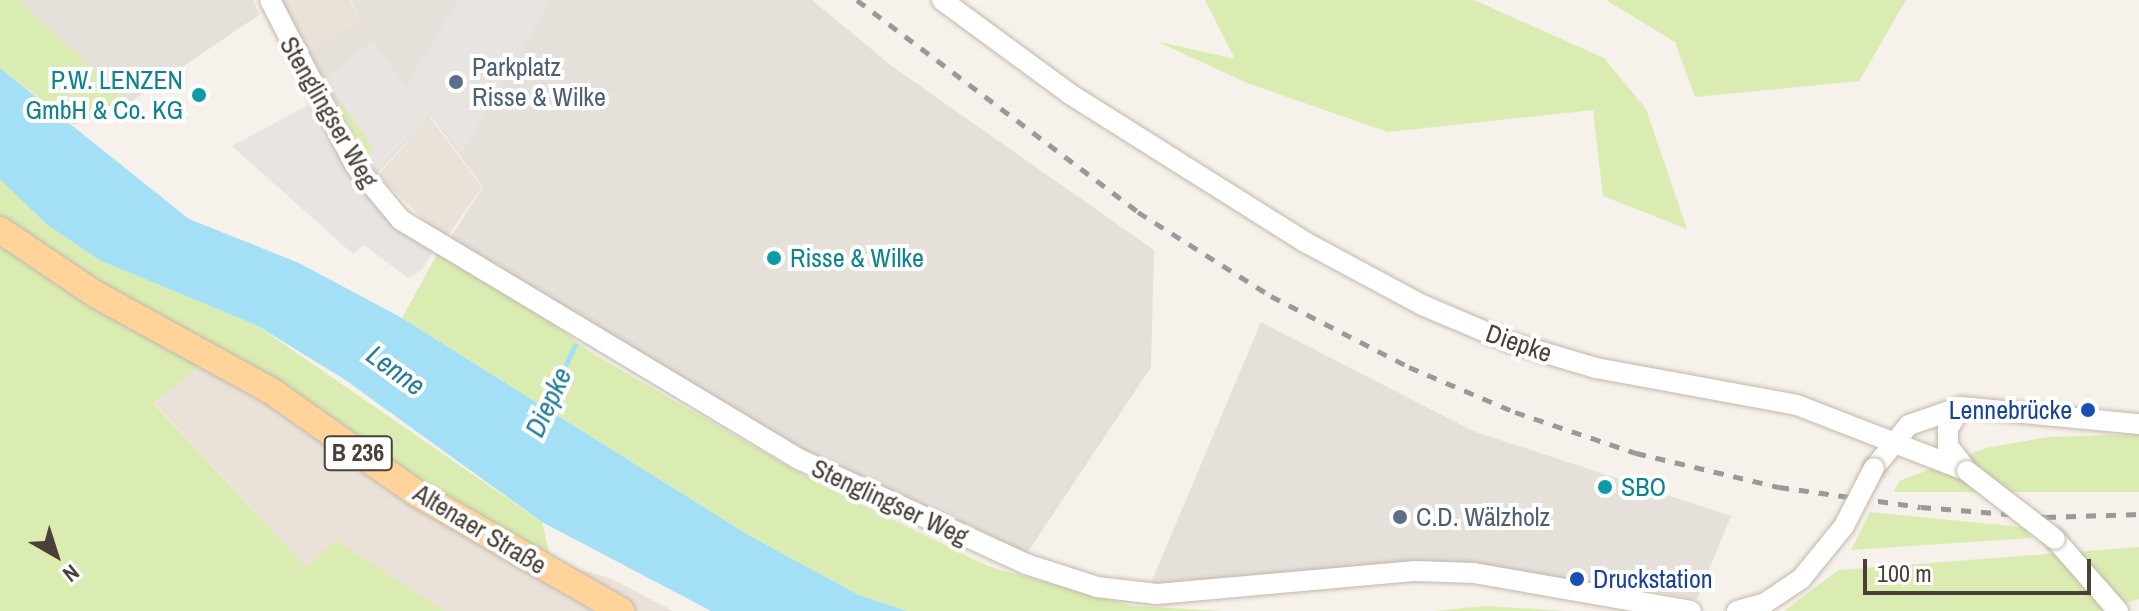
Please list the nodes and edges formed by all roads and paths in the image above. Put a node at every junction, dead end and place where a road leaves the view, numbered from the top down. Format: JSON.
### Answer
{"nodes":[{"id":1,"x":270,"y":0,"type":"edge"},
{"id":2,"x":942,"y":0,"type":"edge"},
{"id":3,"x":0,"y":230,"type":"edge"},
{"id":4,"x":1961,"y":407,"type":"junction"},
{"id":5,"x":2139,"y":424,"type":"edge"},
{"id":6,"x":1894,"y":439,"type":"junction"},
{"id":7,"x":1967,"y":471,"type":"junction"},
{"id":8,"x":621,"y":611,"type":"edge"},
{"id":9,"x":1691,"y":611,"type":"edge"},
{"id":10,"x":1737,"y":611,"type":"edge"},
{"id":11,"x":2118,"y":611,"type":"edge"}],
"edges":[{"from":1,"to":9,"type":"street","name":"Stenglingser Weg"},
{"from":2,"to":6,"type":"street","name":"Diepke"},
{"from":3,"to":8,"type":"main road","name":"Altenaer Straße","number":"B 236"},
{"from":4,"to":5,"type":"street"},
{"from":4,"to":6,"type":"street"},
{"from":4,"to":7,"type":"street"},
{"from":6,"to":7,"type":"street","name":"Diepke"},
{"from":6,"to":10,"type":"street","bridge":true},
{"from":7,"to":11,"type":"street","name":"Diepke","bridge":true}]}
